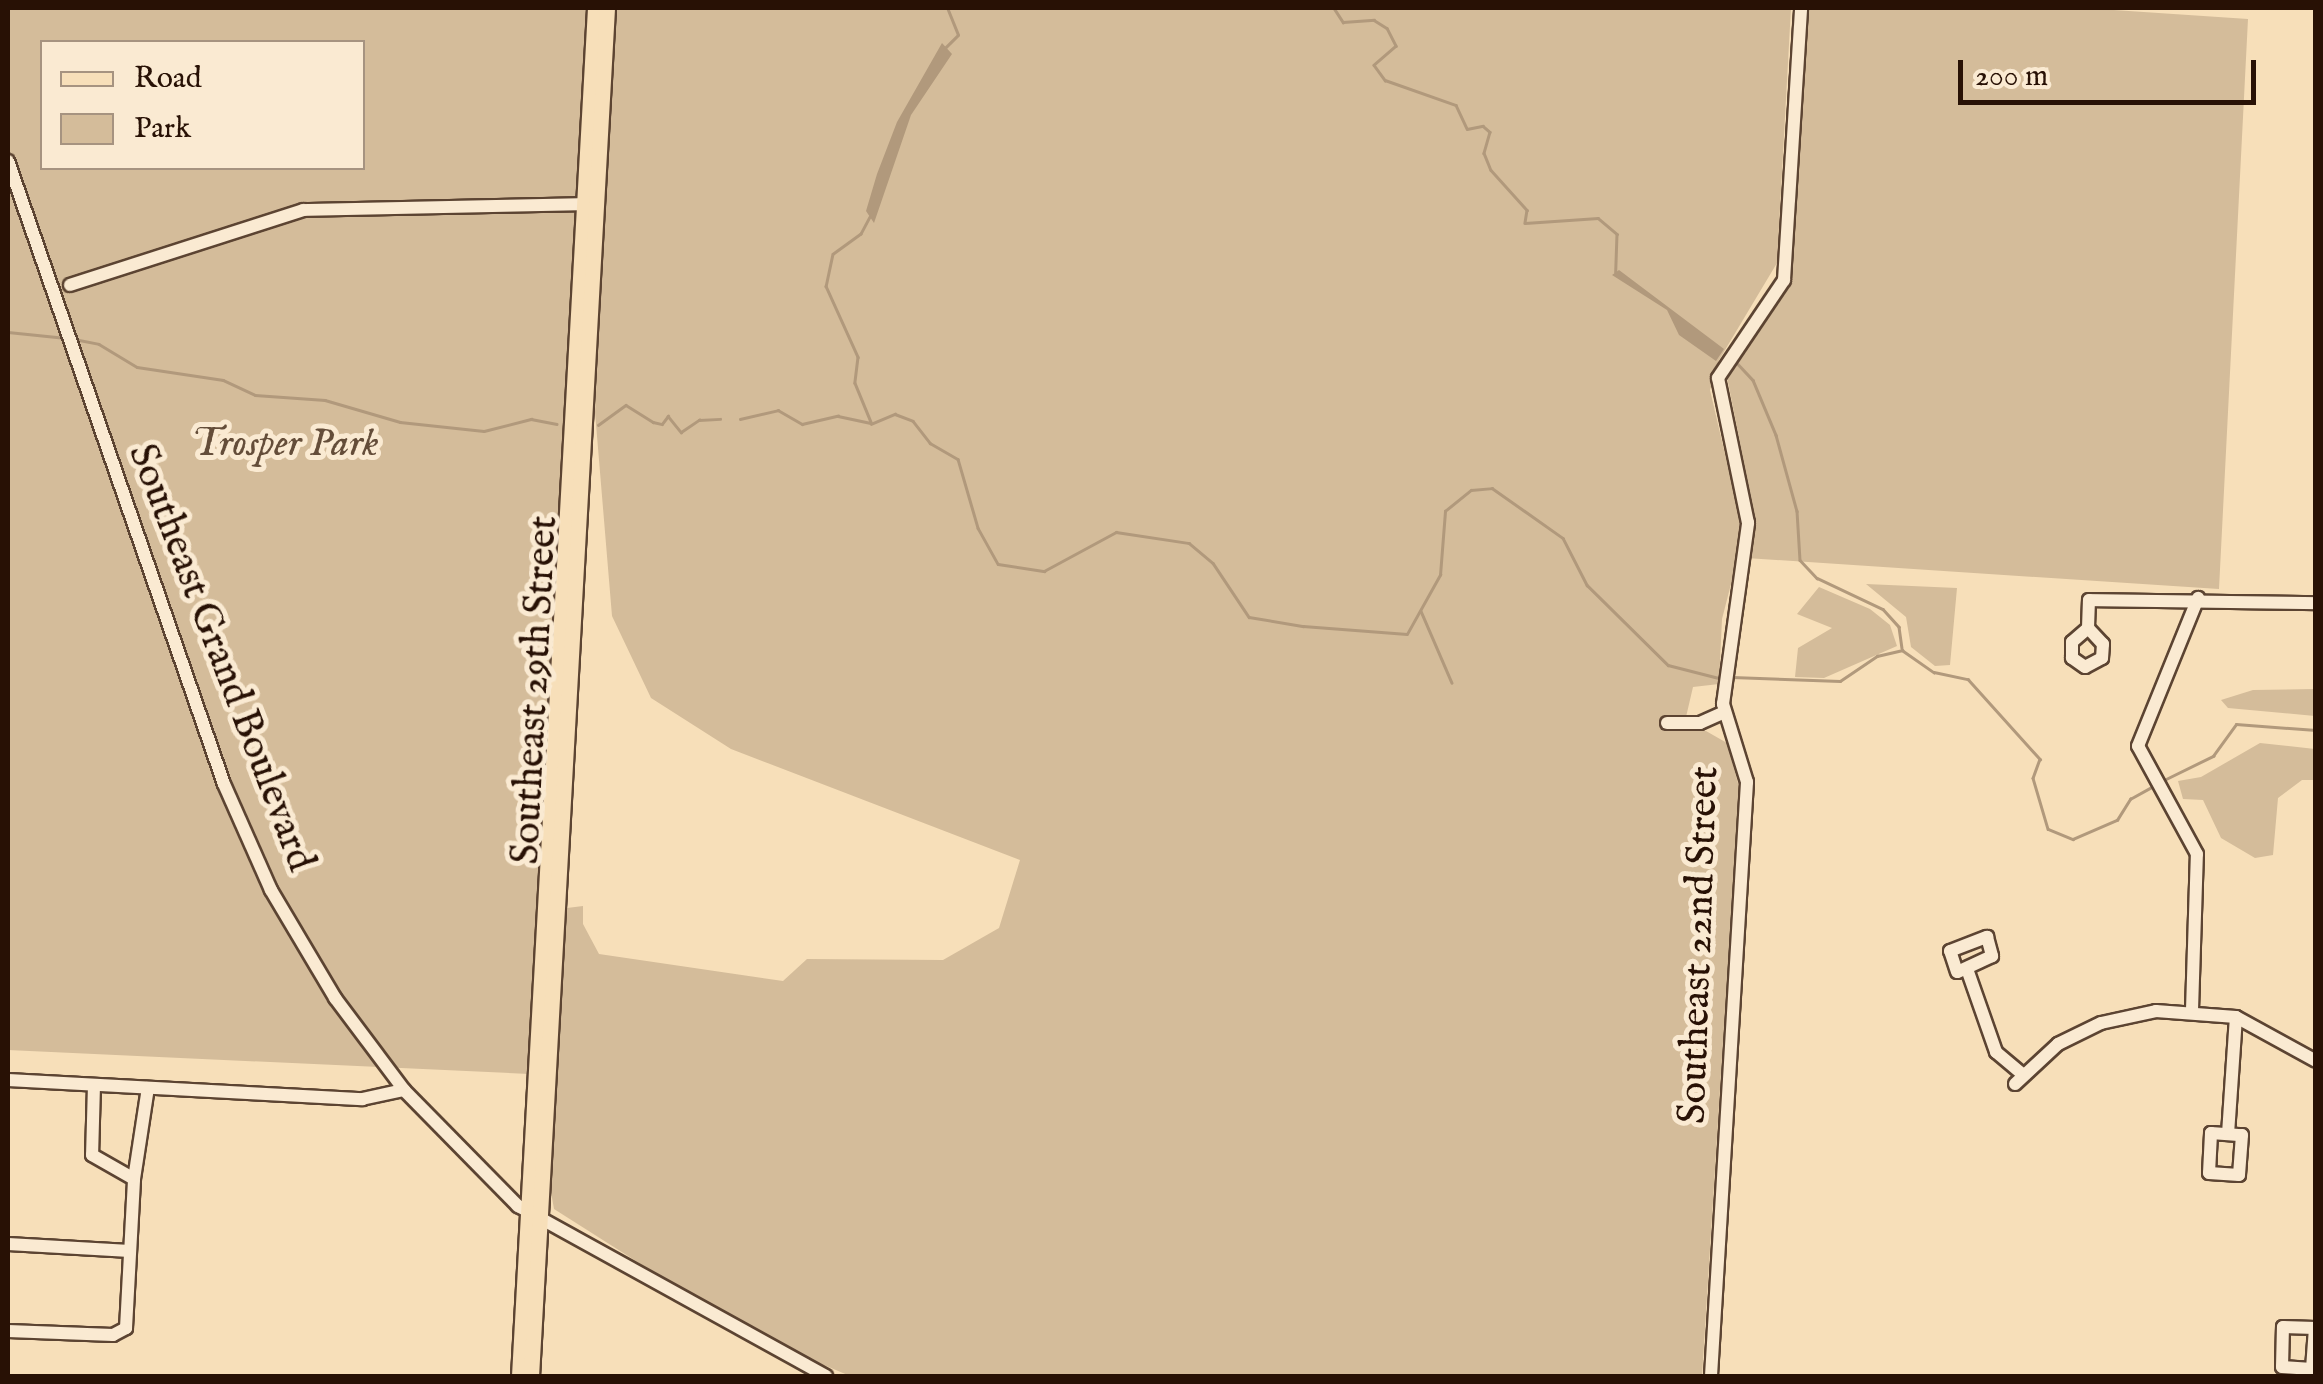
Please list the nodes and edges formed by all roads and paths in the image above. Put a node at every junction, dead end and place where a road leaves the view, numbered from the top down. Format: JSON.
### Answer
{"nodes":[{"id":1,"x":595,"y":8,"type":"edge"},
{"id":2,"x":607,"y":8,"type":"edge"},
{"id":3,"x":1801,"y":8,"type":"edge"},
{"id":4,"x":8,"y":161,"type":"edge"},
{"id":5,"x":590,"y":204,"type":"junction"},
{"id":6,"x":70,"y":284,"type":"dead end"},
{"id":7,"x":2198,"y":598,"type":"junction"},
{"id":8,"x":2316,"y":603,"type":"edge"},
{"id":9,"x":2088,"y":628,"type":"dead end"},
{"id":10,"x":1725,"y":712,"type":"junction"},
{"id":11,"x":1667,"y":723,"type":"dead end"},
{"id":12,"x":1967,"y":969,"type":"dead end"},
{"id":13,"x":2192,"y":1010,"type":"junction"},
{"id":14,"x":2236,"y":1017,"type":"junction"},
{"id":15,"x":2316,"y":1061,"type":"edge"},
{"id":16,"x":8,"y":1080,"type":"edge"},
{"id":17,"x":94,"y":1085,"type":"junction"},
{"id":18,"x":148,"y":1088,"type":"junction"},
{"id":19,"x":404,"y":1090,"type":"junction"},
{"id":20,"x":2228,"y":1134,"type":"dead end"},
{"id":21,"x":134,"y":1179,"type":"junction"},
{"id":22,"x":534,"y":1212,"type":"junction"},
{"id":23,"x":8,"y":1244,"type":"edge"},
{"id":24,"x":130,"y":1251,"type":"junction"},
{"id":25,"x":8,"y":1331,"type":"edge"},
{"id":26,"x":520,"y":1376,"type":"edge"},
{"id":27,"x":531,"y":1376,"type":"edge"},
{"id":28,"x":826,"y":1376,"type":"edge"},
{"id":29,"x":1710,"y":1376,"type":"edge"}],
"edges":[{"from":1,"to":5,"type":"main road","name":"Southeast 29th Street"},
{"from":2,"to":5,"type":"main road","name":"Southeast 29th Street"},
{"from":3,"to":10,"type":"street","name":"Southeast 22nd Street"},
{"from":4,"to":19,"type":"street","name":"Southeast Grand Boulevard"},
{"from":5,"to":6,"type":"street"},
{"from":5,"to":22,"type":"main road","name":"Southeast 29th Street"},
{"from":7,"to":8,"type":"street"},
{"from":7,"to":9,"type":"street"},
{"from":7,"to":13,"type":"street"},
{"from":10,"to":11,"type":"street"},
{"from":10,"to":29,"type":"street","name":"Southeast 22nd Street"},
{"from":12,"to":13,"type":"street"},
{"from":13,"to":14,"type":"street"},
{"from":14,"to":15,"type":"street"},
{"from":14,"to":20,"type":"street"},
{"from":16,"to":17,"type":"street"},
{"from":17,"to":18,"type":"street"},
{"from":17,"to":21,"type":"street"},
{"from":18,"to":19,"type":"street"},
{"from":18,"to":21,"type":"street"},
{"from":19,"to":22,"type":"street","name":"Southeast Grand Boulevard"},
{"from":21,"to":24,"type":"street"},
{"from":22,"to":26,"type":"main road","name":"Southeast 29th Street"},
{"from":22,"to":27,"type":"main road","name":"Southeast 29th Street"},
{"from":22,"to":28,"type":"street","name":"Southeast Grand Boulevard"},
{"from":23,"to":24,"type":"street"},
{"from":24,"to":25,"type":"street"}]}
